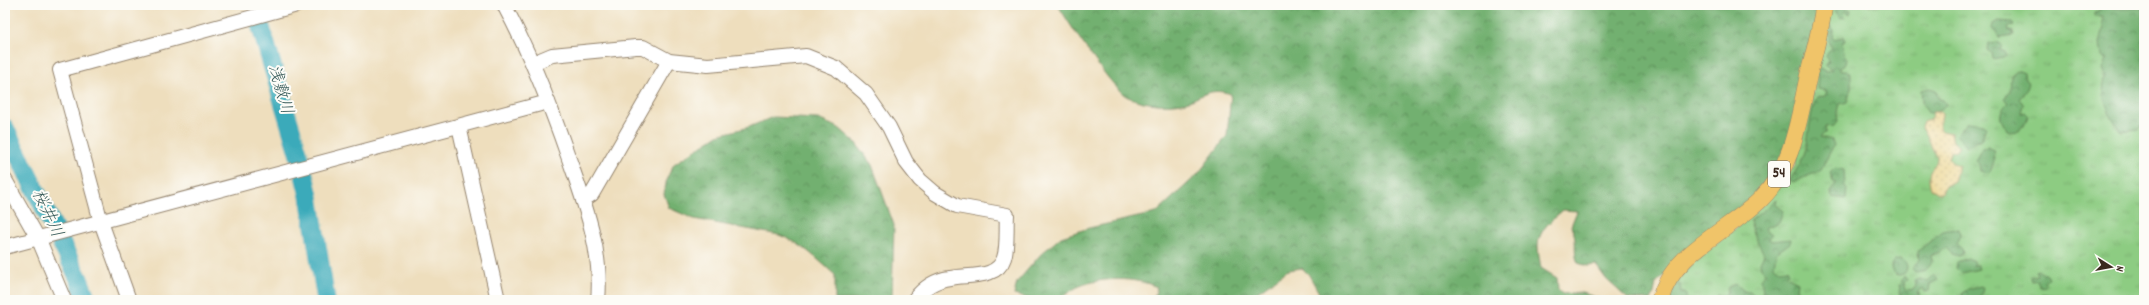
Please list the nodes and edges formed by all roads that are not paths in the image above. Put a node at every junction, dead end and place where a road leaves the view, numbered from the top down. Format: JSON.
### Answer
{"nodes":[{"id":1,"x":297,"y":5,"type":"edge"},
{"id":2,"x":504,"y":5,"type":"edge"},
{"id":3,"x":1824,"y":5,"type":"edge"},
{"id":4,"x":669,"y":61,"type":"junction"},
{"id":5,"x":533,"y":63,"type":"junction"},
{"id":6,"x":548,"y":102,"type":"junction"},
{"id":7,"x":459,"y":126,"type":"junction"},
{"id":8,"x":5,"y":180,"type":"edge"},
{"id":9,"x":583,"y":200,"type":"junction"},
{"id":10,"x":101,"y":222,"type":"junction"},
{"id":11,"x":39,"y":240,"type":"junction"},
{"id":12,"x":5,"y":247,"type":"edge"},
{"id":13,"x":64,"y":300,"type":"edge"},
{"id":14,"x":129,"y":300,"type":"edge"},
{"id":15,"x":498,"y":300,"type":"edge"},
{"id":16,"x":598,"y":300,"type":"edge"},
{"id":17,"x":914,"y":300,"type":"edge"},
{"id":18,"x":1660,"y":300,"type":"edge"}],
"edges":[{"from":1,"to":10,"type":"street"},
{"from":2,"to":5,"type":"street"},
{"from":3,"to":18,"type":"main road","number":"54"},
{"from":4,"to":5,"type":"street"},
{"from":4,"to":9,"type":"street"},
{"from":4,"to":17,"type":"street"},
{"from":5,"to":6,"type":"street"},
{"from":6,"to":7,"type":"street"},
{"from":6,"to":9,"type":"street"},
{"from":7,"to":10,"type":"street"},
{"from":7,"to":15,"type":"street"},
{"from":8,"to":11,"type":"street"},
{"from":9,"to":16,"type":"street"},
{"from":10,"to":11,"type":"street"},
{"from":10,"to":14,"type":"street"},
{"from":11,"to":12,"type":"street"},
{"from":11,"to":13,"type":"street"}]}
